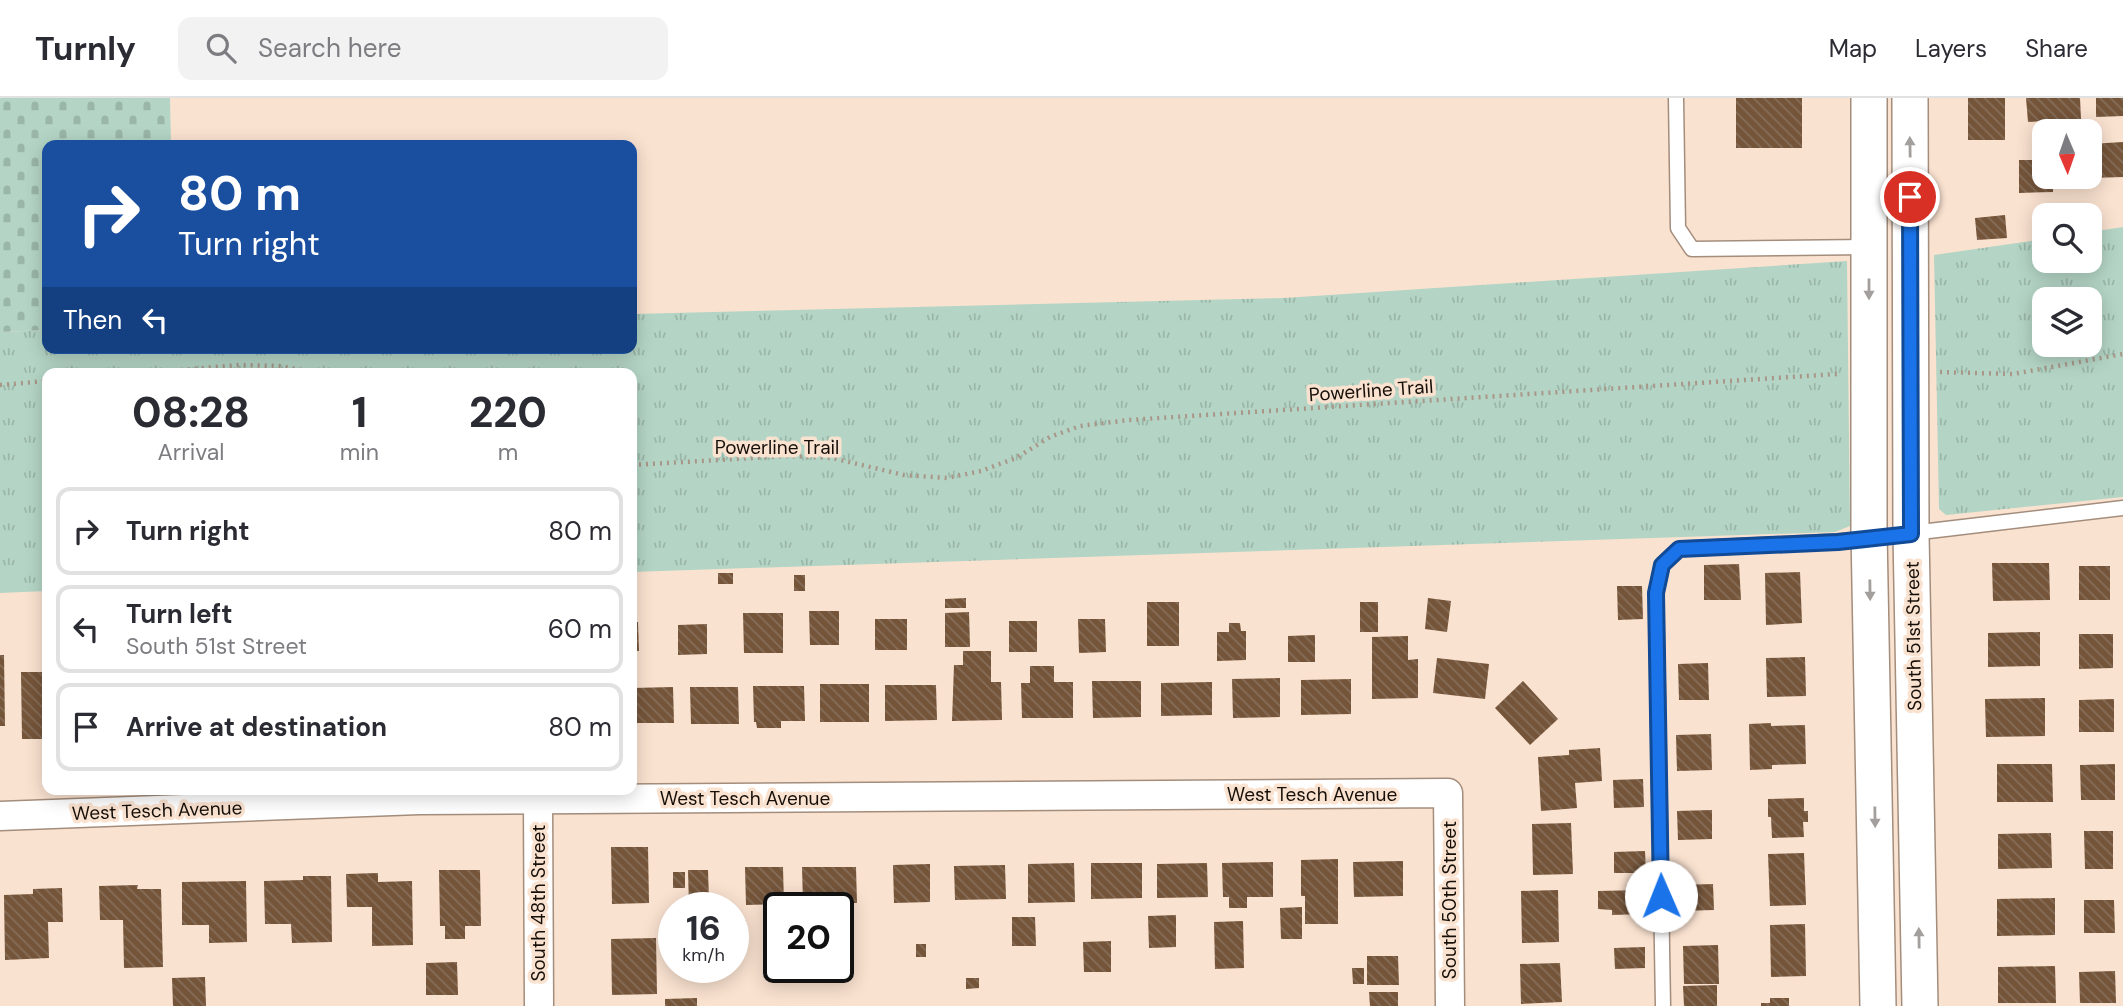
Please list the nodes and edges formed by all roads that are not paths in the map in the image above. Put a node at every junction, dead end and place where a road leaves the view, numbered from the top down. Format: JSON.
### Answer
{"nodes":[{"id":1,"x":1676,"y":98,"type":"edge"},
{"id":2,"x":1869,"y":98,"type":"edge"},
{"id":3,"x":1910,"y":98,"type":"edge"},
{"id":4,"x":1911,"y":246,"type":"junction"},
{"id":5,"x":1869,"y":247,"type":"junction"},
{"id":6,"x":2123,"y":508,"type":"edge"},
{"id":7,"x":1911,"y":534,"type":"junction"},
{"id":8,"x":1870,"y":540,"type":"junction"},
{"id":9,"x":1448,"y":793,"type":"joint"},
{"id":10,"x":538,"y":800,"type":"junction"},
{"id":11,"x":0,"y":816,"type":"edge"},
{"id":12,"x":538,"y":1006,"type":"edge"},
{"id":13,"x":1450,"y":1006,"type":"edge"},
{"id":14,"x":1663,"y":1006,"type":"edge"},
{"id":15,"x":1878,"y":1006,"type":"edge"},
{"id":16,"x":1920,"y":1006,"type":"edge"}],
"edges":[{"from":1,"to":5,"type":"lane"},
{"from":2,"to":5,"type":"street"},
{"from":4,"to":3,"type":"street","name":"South 51st Street","one_way":true},
{"from":4,"to":5,"type":"street"},
{"from":4,"to":7,"type":"street","name":"South 51st Street"},
{"from":5,"to":8,"type":"street","one_way":true},
{"from":6,"to":7,"type":"lane"},
{"from":7,"to":8,"type":"street"},
{"from":16,"to":7,"type":"street","name":"South 51st Street","one_way":true},
{"from":8,"to":14,"type":"lane"},
{"from":8,"to":15,"type":"street","one_way":true},
{"from":9,"to":10,"type":"street","name":"West Tesch Avenue"},
{"from":9,"to":13,"type":"street","name":"South 50th Street"},
{"from":10,"to":11,"type":"street","name":"West Tesch Avenue"},
{"from":10,"to":12,"type":"street","name":"South 48th Street"}]}
